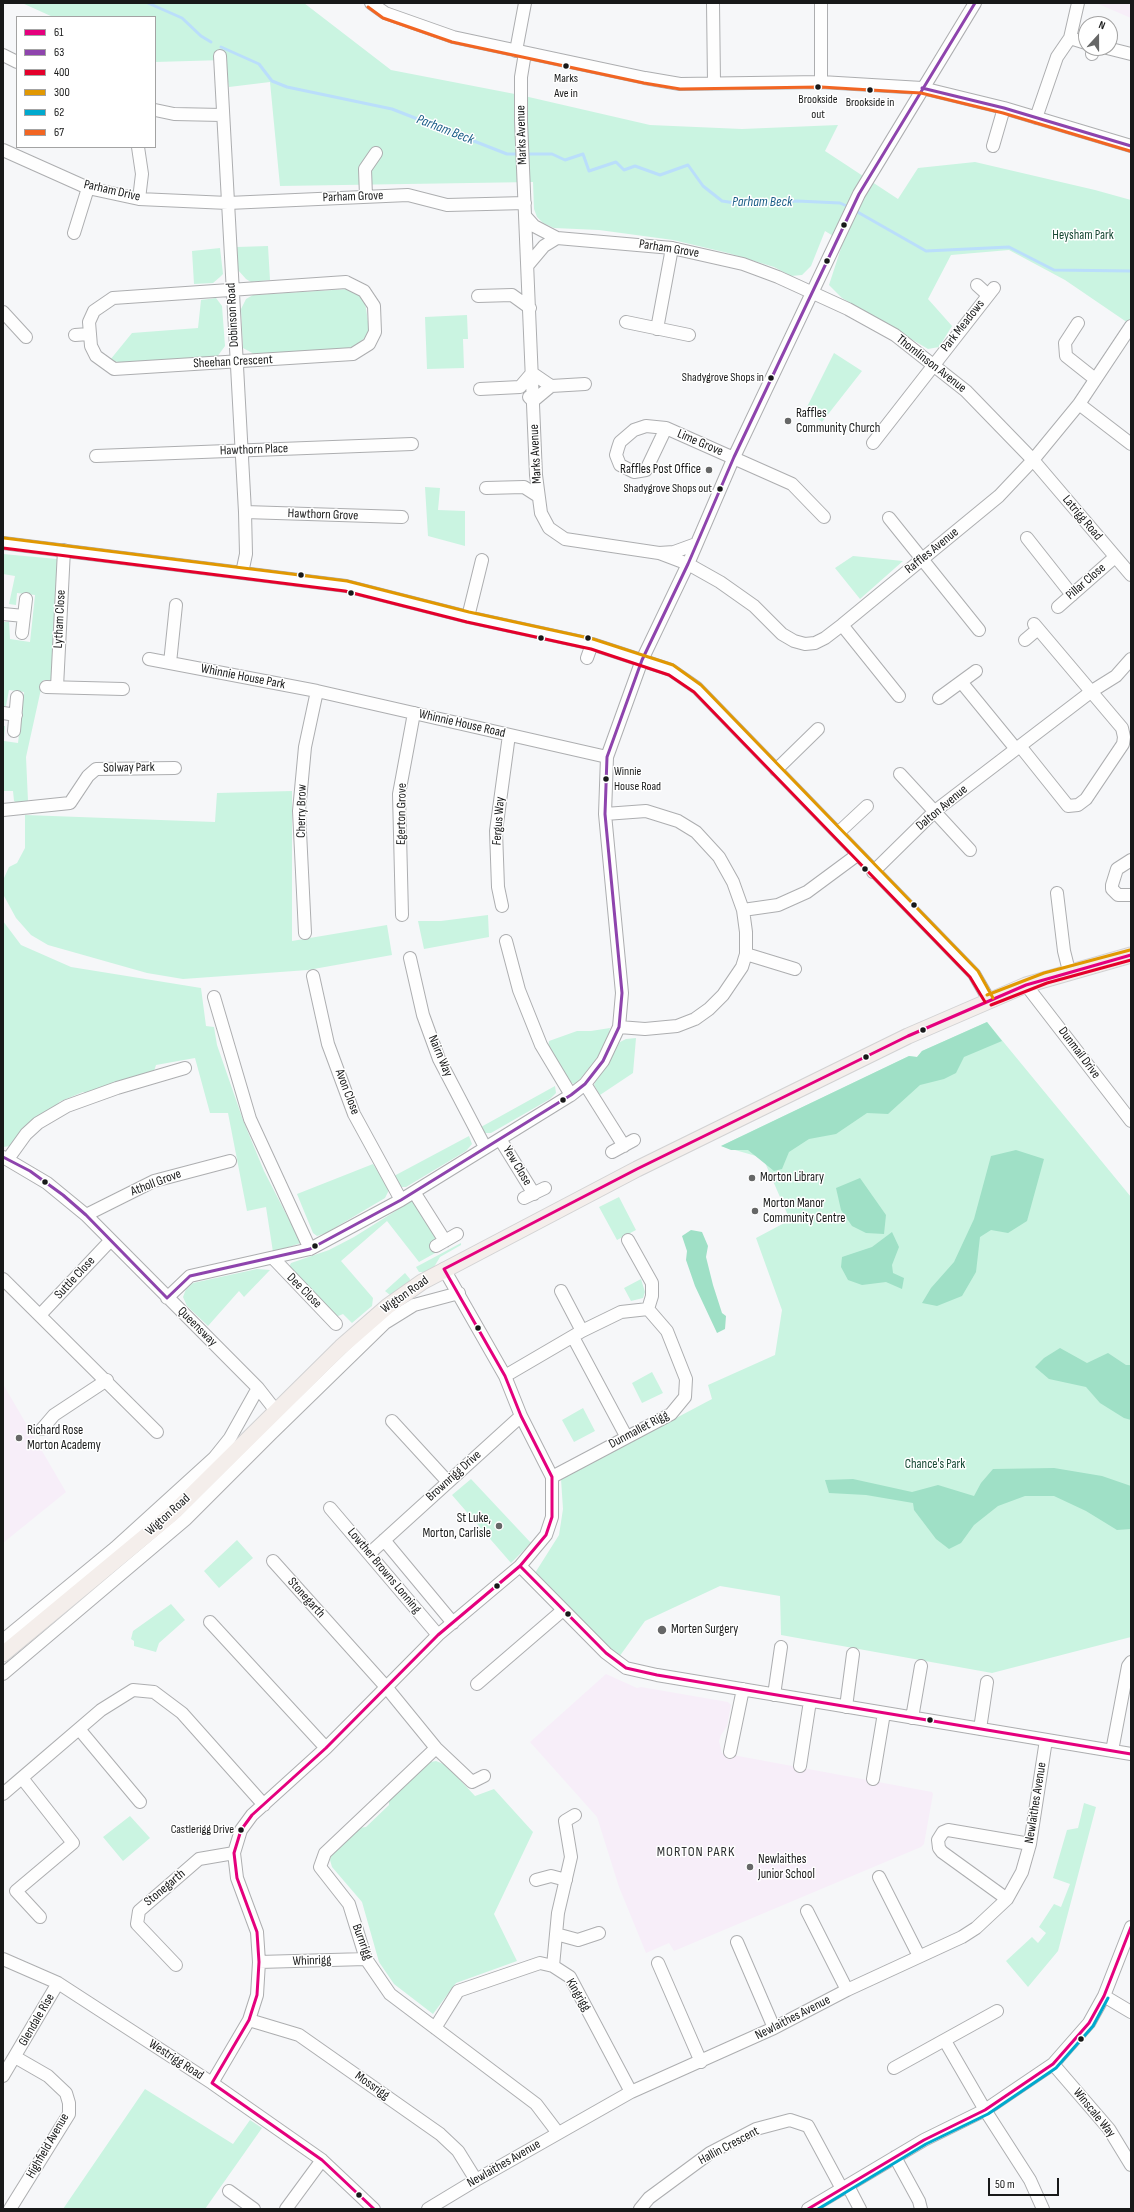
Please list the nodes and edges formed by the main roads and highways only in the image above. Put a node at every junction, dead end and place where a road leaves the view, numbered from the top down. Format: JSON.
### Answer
{"nodes":[{"id":1,"x":1131,"y":955,"type":"edge"},
{"id":2,"x":3,"y":1654,"type":"edge"}],
"edges":[{"from":1,"to":2,"type":"main road","name":"Wigton Road"}]}
